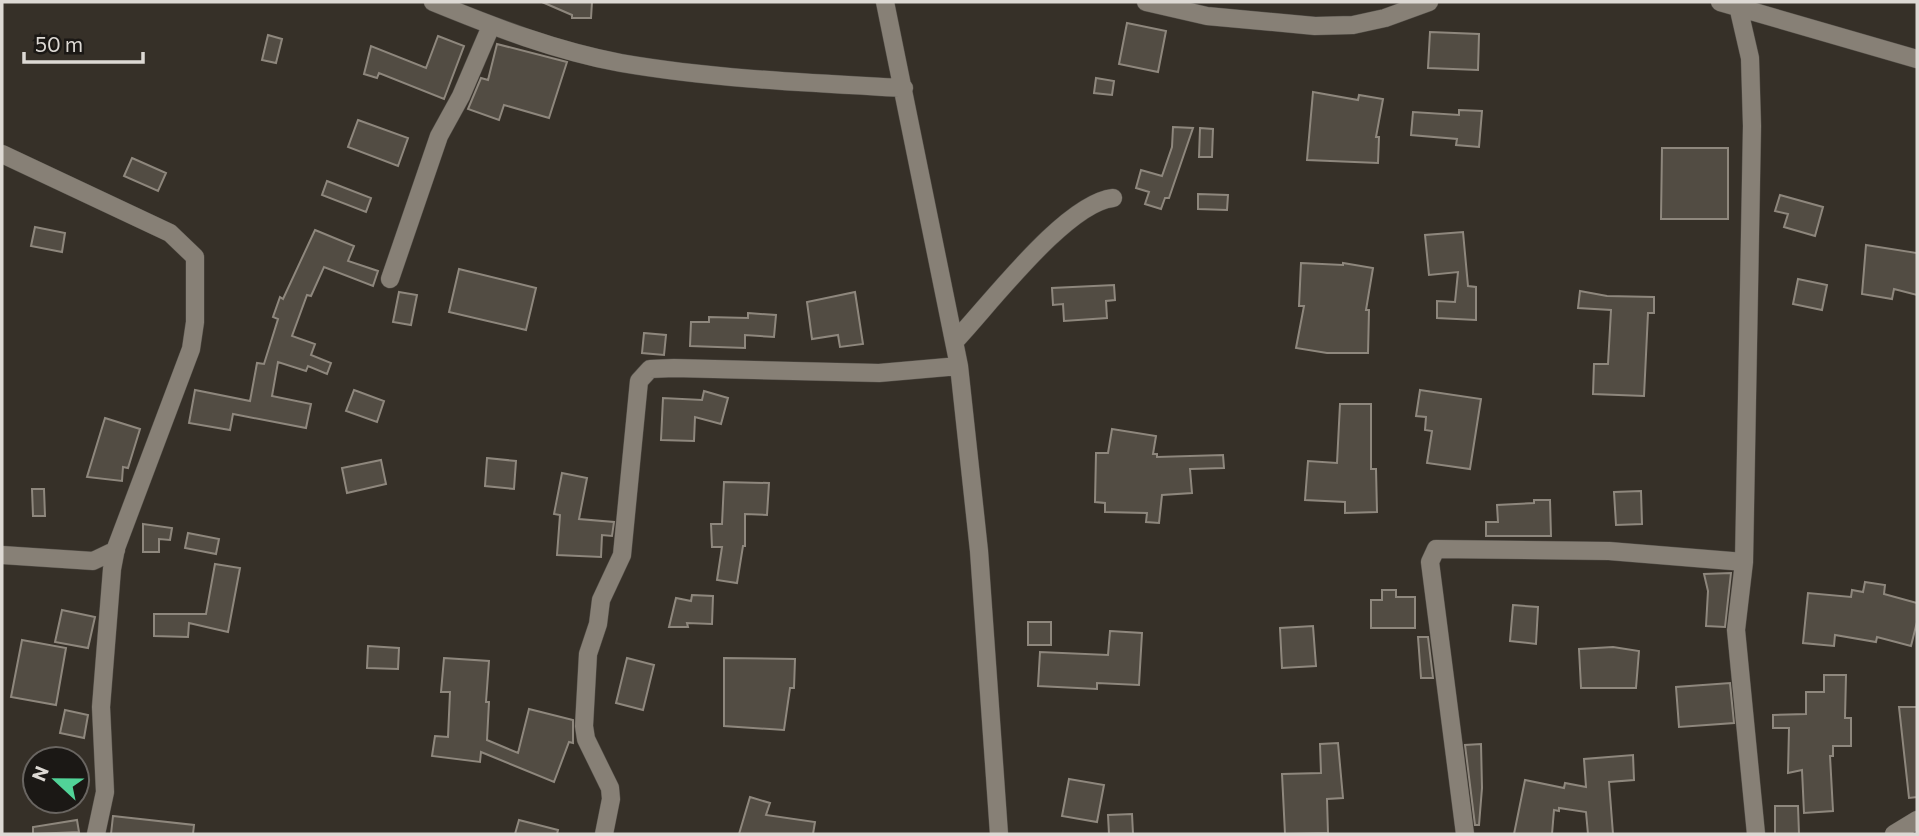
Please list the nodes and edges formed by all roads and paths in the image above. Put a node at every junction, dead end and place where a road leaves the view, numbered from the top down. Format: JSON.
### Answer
{"nodes":[{"id":1,"x":433,"y":2,"type":"edge"},
{"id":2,"x":885,"y":2,"type":"edge"},
{"id":3,"x":1146,"y":2,"type":"edge"},
{"id":4,"x":1429,"y":2,"type":"edge"},
{"id":5,"x":1720,"y":2,"type":"edge"},
{"id":6,"x":1738,"y":6,"type":"junction"},
{"id":7,"x":491,"y":26,"type":"junction"},
{"id":8,"x":1917,"y":60,"type":"edge"},
{"id":9,"x":904,"y":88,"type":"junction"},
{"id":10,"x":2,"y":154,"type":"edge"},
{"id":11,"x":1113,"y":198,"type":"dead end"},
{"id":12,"x":390,"y":279,"type":"dead end"},
{"id":13,"x":955,"y":341,"type":"junction"},
{"id":14,"x":959,"y":366,"type":"junction"},
{"id":15,"x":116,"y":550,"type":"junction"},
{"id":16,"x":2,"y":555,"type":"edge"},
{"id":17,"x":93,"y":561,"type":"junction"},
{"id":18,"x":1744,"y":562,"type":"junction"},
{"id":19,"x":111,"y":577,"type":"junction"},
{"id":20,"x":1917,"y":820,"type":"edge"},
{"id":21,"x":96,"y":834,"type":"edge"},
{"id":22,"x":604,"y":834,"type":"edge"},
{"id":23,"x":999,"y":834,"type":"edge"},
{"id":24,"x":1465,"y":834,"type":"edge"},
{"id":25,"x":1756,"y":834,"type":"edge"},
{"id":26,"x":1894,"y":834,"type":"edge"}],
"edges":[{"from":1,"to":7,"type":"street"},
{"from":2,"to":9,"type":"street"},
{"from":3,"to":4,"type":"street"},
{"from":5,"to":6,"type":"street"},
{"from":6,"to":8,"type":"street"},
{"from":6,"to":18,"type":"street"},
{"from":7,"to":9,"type":"street"},
{"from":7,"to":12,"type":"street"},
{"from":9,"to":13,"type":"street"},
{"from":10,"to":15,"type":"street"},
{"from":11,"to":13,"type":"street"},
{"from":13,"to":14,"type":"street"},
{"from":14,"to":22,"type":"street"},
{"from":14,"to":23,"type":"street"},
{"from":15,"to":17,"type":"street"},
{"from":15,"to":19,"type":"street"},
{"from":16,"to":17,"type":"street"},
{"from":17,"to":19,"type":"street"},
{"from":18,"to":24,"type":"street"},
{"from":18,"to":25,"type":"street"},
{"from":19,"to":21,"type":"street"},
{"from":20,"to":26,"type":"street"}]}
